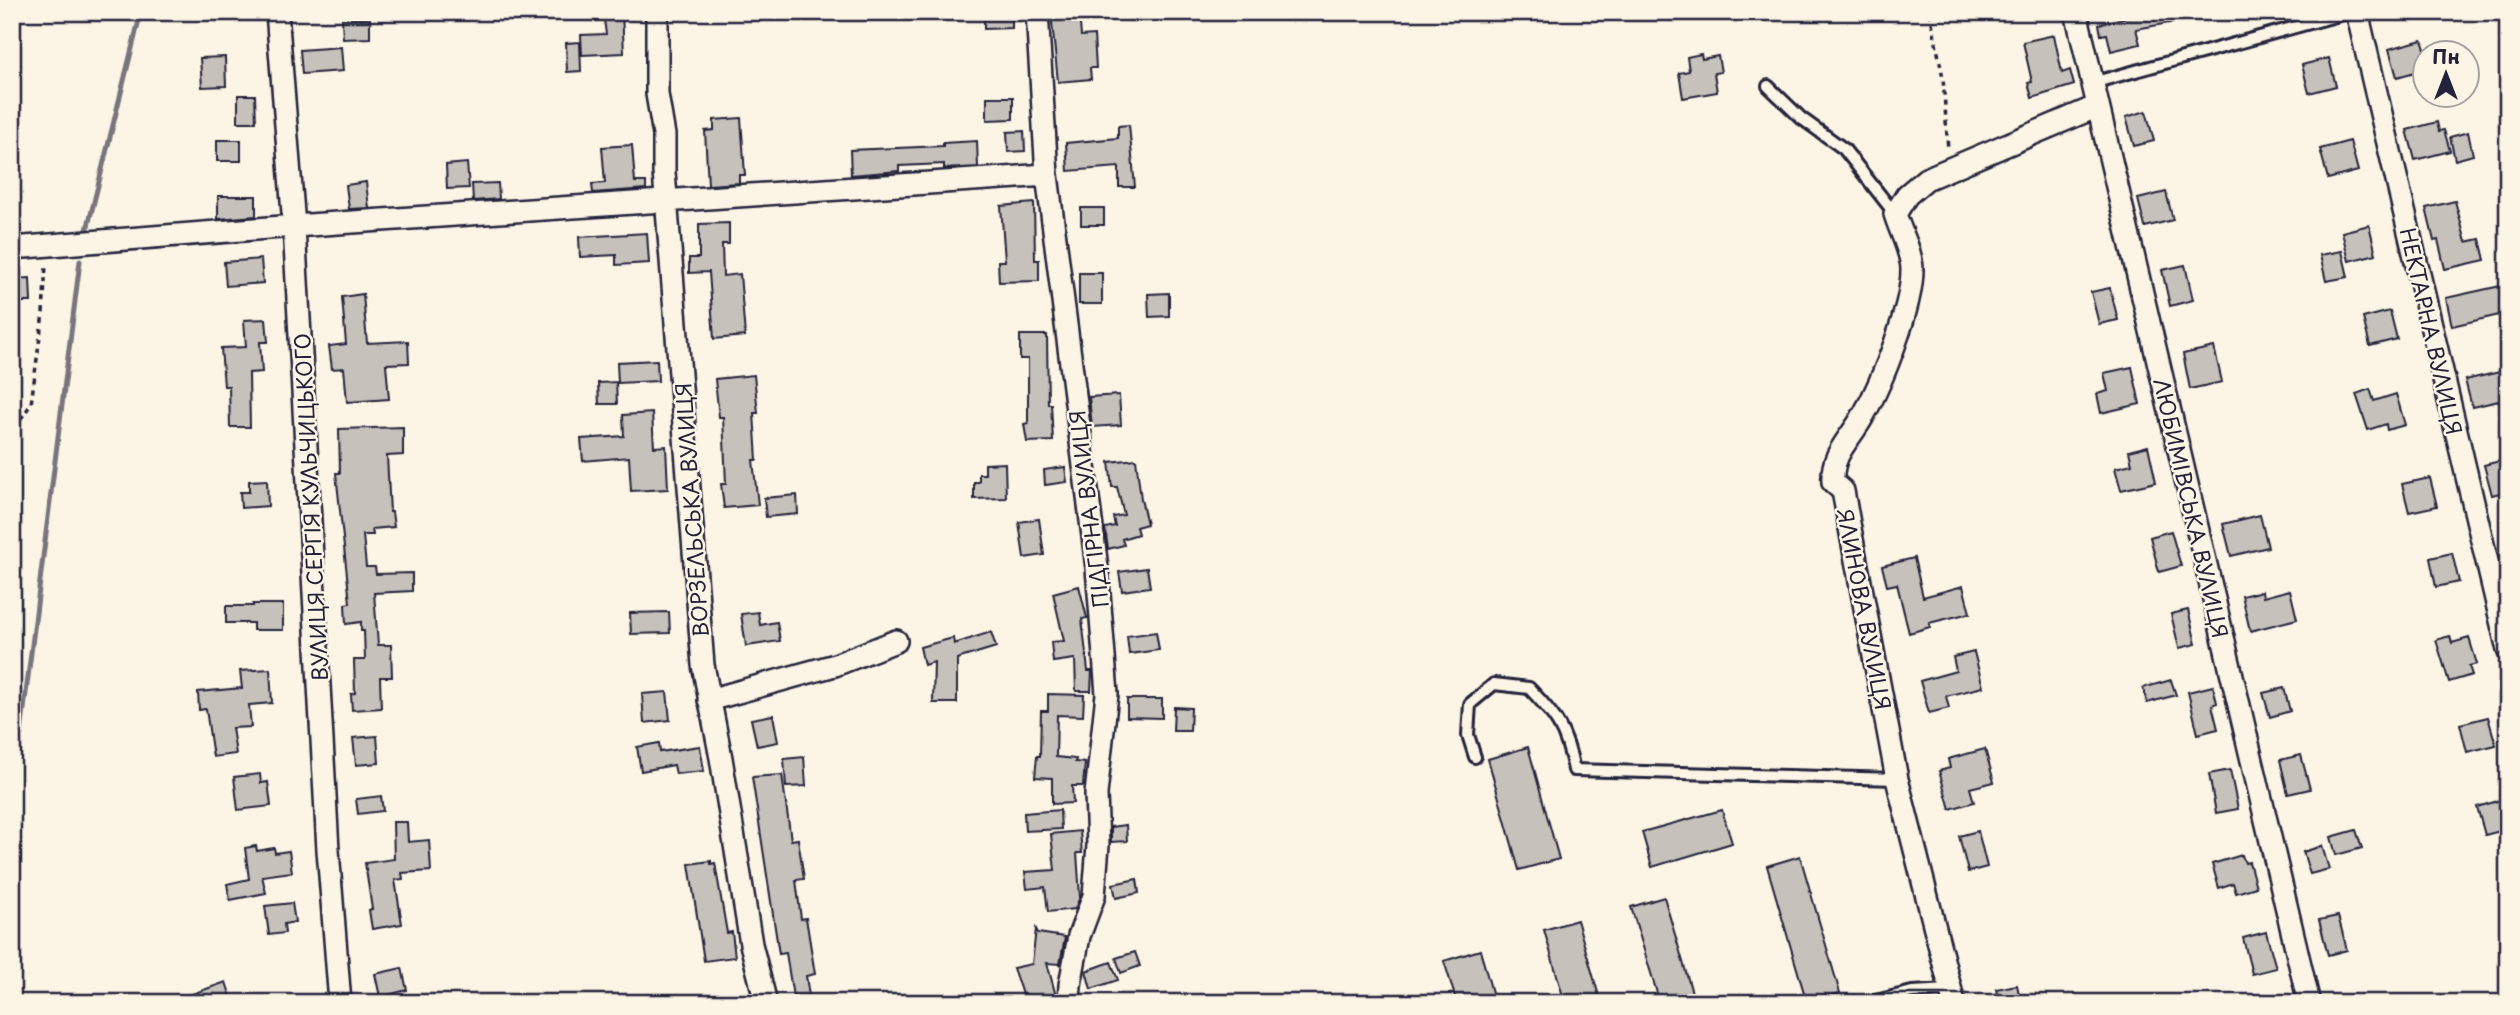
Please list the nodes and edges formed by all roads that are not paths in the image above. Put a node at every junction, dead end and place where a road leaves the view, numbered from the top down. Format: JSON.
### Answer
{"nodes":[{"id":1,"x":277,"y":12,"type":"edge"},
{"id":2,"x":657,"y":12,"type":"edge"},
{"id":3,"x":1037,"y":12,"type":"edge"},
{"id":4,"x":2076,"y":12,"type":"edge"},
{"id":5,"x":2350,"y":12,"type":"edge"},
{"id":6,"x":2357,"y":12,"type":"edge"},
{"id":7,"x":2092,"y":83,"type":"junction"},
{"id":8,"x":1768,"y":86,"type":"dead end"},
{"id":9,"x":2098,"y":106,"type":"junction"},
{"id":10,"x":1047,"y":175,"type":"junction"},
{"id":11,"x":668,"y":200,"type":"junction"},
{"id":12,"x":1895,"y":214,"type":"junction"},
{"id":13,"x":294,"y":226,"type":"junction"},
{"id":14,"x":12,"y":248,"type":"edge"},
{"id":15,"x":897,"y":641,"type":"dead end"},
{"id":16,"x":2508,"y":650,"type":"edge"},
{"id":17,"x":709,"y":700,"type":"junction"},
{"id":18,"x":1475,"y":757,"type":"dead end"},
{"id":19,"x":1897,"y":779,"type":"junction"},
{"id":20,"x":1952,"y":996,"type":"edge"},
{"id":21,"x":341,"y":1003,"type":"edge"},
{"id":22,"x":766,"y":1003,"type":"edge"},
{"id":23,"x":1069,"y":1003,"type":"edge"},
{"id":24,"x":1868,"y":1003,"type":"edge"},
{"id":25,"x":2309,"y":1003,"type":"edge"}],
"edges":[{"from":1,"to":13,"type":"street","name":"ВУЛИЦЯ СЕРГІЯ КУЛЬЧИЦЬКОГО"},
{"from":2,"to":11,"type":"street","name":"ВОРЗЕЛЬСЬКА ВУЛИЦЯ"},
{"from":3,"to":10,"type":"street","name":"ПІДГІРНА ВУЛИЦЯ"},
{"from":4,"to":7,"type":"street","name":"ЛЮБИМІВСЬКА ВУЛИЦЯ"},
{"from":5,"to":7,"type":"lane"},
{"from":6,"to":16,"type":"street","name":"НЕКТАРНА ВУЛИЦЯ"},
{"from":7,"to":9,"type":"street","name":"ЛЮБИМІВСЬКА ВУЛИЦЯ"},
{"from":8,"to":12,"type":"lane"},
{"from":9,"to":12,"type":"street"},
{"from":9,"to":25,"type":"street","name":"ЛЮБИМІВСЬКА ВУЛИЦЯ"},
{"from":10,"to":11,"type":"street"},
{"from":10,"to":23,"type":"street","name":"ПІДГІРНА ВУЛИЦЯ"},
{"from":11,"to":13,"type":"street"},
{"from":11,"to":17,"type":"street","name":"ВОРЗЕЛЬСЬКА ВУЛИЦЯ"},
{"from":12,"to":19,"type":"street","name":"ЯЛИНОВА ВУЛИЦЯ"},
{"from":13,"to":14,"type":"street"},
{"from":13,"to":21,"type":"street","name":"ВУЛИЦЯ СЕРГІЯ КУЛЬЧИЦЬКОГО"},
{"from":15,"to":17,"type":"street"},
{"from":17,"to":22,"type":"street","name":"ВОРЗЕЛЬСЬКА ВУЛИЦЯ"},
{"from":18,"to":19,"type":"lane"},
{"from":19,"to":20,"type":"street","name":"ЯЛИНОВА ВУЛИЦЯ"},
{"from":20,"to":24,"type":"lane"}]}
